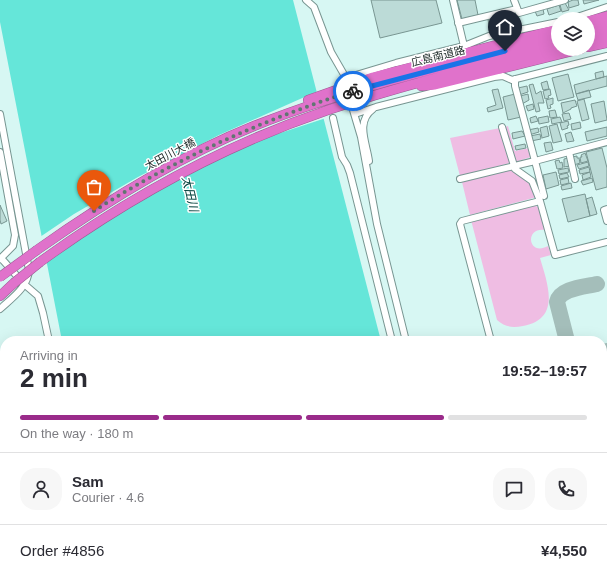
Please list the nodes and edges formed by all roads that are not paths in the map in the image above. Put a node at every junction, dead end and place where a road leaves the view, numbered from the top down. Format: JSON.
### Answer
{"nodes":[{"id":1,"x":306,"y":0,"type":"edge"},
{"id":2,"x":453,"y":0,"type":"edge"},
{"id":3,"x":514,"y":0,"type":"edge"},
{"id":4,"x":565,"y":0,"type":"edge"},
{"id":5,"x":607,"y":7,"type":"edge"},
{"id":6,"x":517,"y":9,"type":"junction"},
{"id":7,"x":592,"y":12,"type":"edge"},
{"id":8,"x":607,"y":16,"type":"edge"},
{"id":9,"x":595,"y":19,"type":"edge"},
{"id":10,"x":458,"y":23,"type":"junction"},
{"id":11,"x":551,"y":23,"type":"edge"},
{"id":12,"x":607,"y":26,"type":"edge"},
{"id":13,"x":529,"y":28,"type":"junction"},
{"id":14,"x":595,"y":29,"type":"edge"},
{"id":15,"x":551,"y":31,"type":"edge"},
{"id":16,"x":607,"y":34,"type":"edge"},
{"id":17,"x":595,"y":37,"type":"edge"},
{"id":18,"x":522,"y":38,"type":"junction"},
{"id":19,"x":551,"y":40,"type":"edge"},
{"id":20,"x":607,"y":43,"type":"edge"},
{"id":21,"x":464,"y":46,"type":"junction"},
{"id":22,"x":595,"y":46,"type":"edge"},
{"id":23,"x":551,"y":48,"type":"edge"},
{"id":24,"x":553,"y":56,"type":"edge"},
{"id":25,"x":607,"y":56,"type":"edge"},
{"id":26,"x":515,"y":79,"type":"junction"},
{"id":27,"x":401,"y":88,"type":"junction"},
{"id":28,"x":324,"y":97,"type":"junction"},
{"id":29,"x":376,"y":107,"type":"junction"},
{"id":30,"x":0,"y":114,"type":"edge"},
{"id":31,"x":330,"y":114,"type":"junction"},
{"id":32,"x":253,"y":126,"type":"joint"},
{"id":33,"x":502,"y":127,"type":"dead end"},
{"id":34,"x":607,"y":142,"type":"edge"},
{"id":35,"x":0,"y":152,"type":"edge"},
{"id":36,"x":569,"y":152,"type":"junction"},
{"id":37,"x":535,"y":161,"type":"junction"},
{"id":38,"x":514,"y":166,"type":"junction"},
{"id":39,"x":460,"y":179,"type":"dead end"},
{"id":40,"x":575,"y":179,"type":"dead end"},
{"id":41,"x":370,"y":190,"type":"junction"},
{"id":42,"x":542,"y":198,"type":"junction"},
{"id":43,"x":607,"y":209,"type":"edge"},
{"id":44,"x":607,"y":221,"type":"edge"},
{"id":45,"x":607,"y":242,"type":"edge"},
{"id":46,"x":1,"y":259,"type":"edge"},
{"id":47,"x":0,"y":277,"type":"edge"},
{"id":48,"x":19,"y":284,"type":"junction"},
{"id":49,"x":0,"y":296,"type":"edge"},
{"id":50,"x":0,"y":309,"type":"edge"},
{"id":51,"x":48,"y":336,"type":"edge"},
{"id":52,"x":391,"y":336,"type":"edge"},
{"id":53,"x":405,"y":336,"type":"edge"},
{"id":54,"x":489,"y":336,"type":"edge"}],
"edges":[{"from":1,"to":21,"type":"street"},
{"from":2,"to":10,"type":"street"},
{"from":3,"to":6,"type":"street"},
{"from":4,"to":6,"type":"street"},
{"from":5,"to":7,"type":"street"},
{"from":6,"to":10,"type":"street"},
{"from":8,"to":9,"type":"highway"},
{"from":10,"to":21,"type":"street"},
{"from":11,"to":13,"type":"street"},
{"from":12,"to":14,"type":"highway"},
{"from":13,"to":18,"type":"street"},
{"from":13,"to":21,"type":"street"},
{"from":15,"to":18,"type":"highway"},
{"from":16,"to":17,"type":"highway"},
{"from":18,"to":28,"type":"highway"},
{"from":19,"to":28,"type":"highway","name":"広島南道路"},
{"from":20,"to":22,"type":"highway"},
{"from":23,"to":27,"type":"highway","name":"広島南道路"},
{"from":24,"to":27,"type":"highway"},
{"from":25,"to":26,"type":"street"},
{"from":26,"to":29,"type":"street"},
{"from":26,"to":37,"type":"street"},
{"from":27,"to":31,"type":"highway","name":"広島南道路"},
{"from":28,"to":32,"type":"highway","name":"広島南道路"},
{"from":29,"to":41,"type":"street"},
{"from":29,"to":41,"type":"street"},
{"from":30,"to":48,"type":"street"},
{"from":31,"to":48,"type":"highway","name":"太田川大橋","bridge":true},
{"from":31,"to":52,"type":"street"},
{"from":32,"to":47,"type":"highway","name":"太田川大橋","bridge":true},
{"from":33,"to":38,"type":"street"},
{"from":34,"to":36,"type":"street"},
{"from":35,"to":46,"type":"street"},
{"from":36,"to":37,"type":"street"},
{"from":36,"to":40,"type":"street"},
{"from":37,"to":38,"type":"street"},
{"from":37,"to":42,"type":"street"},
{"from":38,"to":39,"type":"street"},
{"from":38,"to":42,"type":"street"},
{"from":41,"to":53,"type":"street"},
{"from":42,"to":45,"type":"street"},
{"from":42,"to":54,"type":"street"},
{"from":43,"to":44,"type":"street"},
{"from":46,"to":48,"type":"street"},
{"from":48,"to":49,"type":"highway"},
{"from":48,"to":50,"type":"street"},
{"from":48,"to":51,"type":"street"}]}
